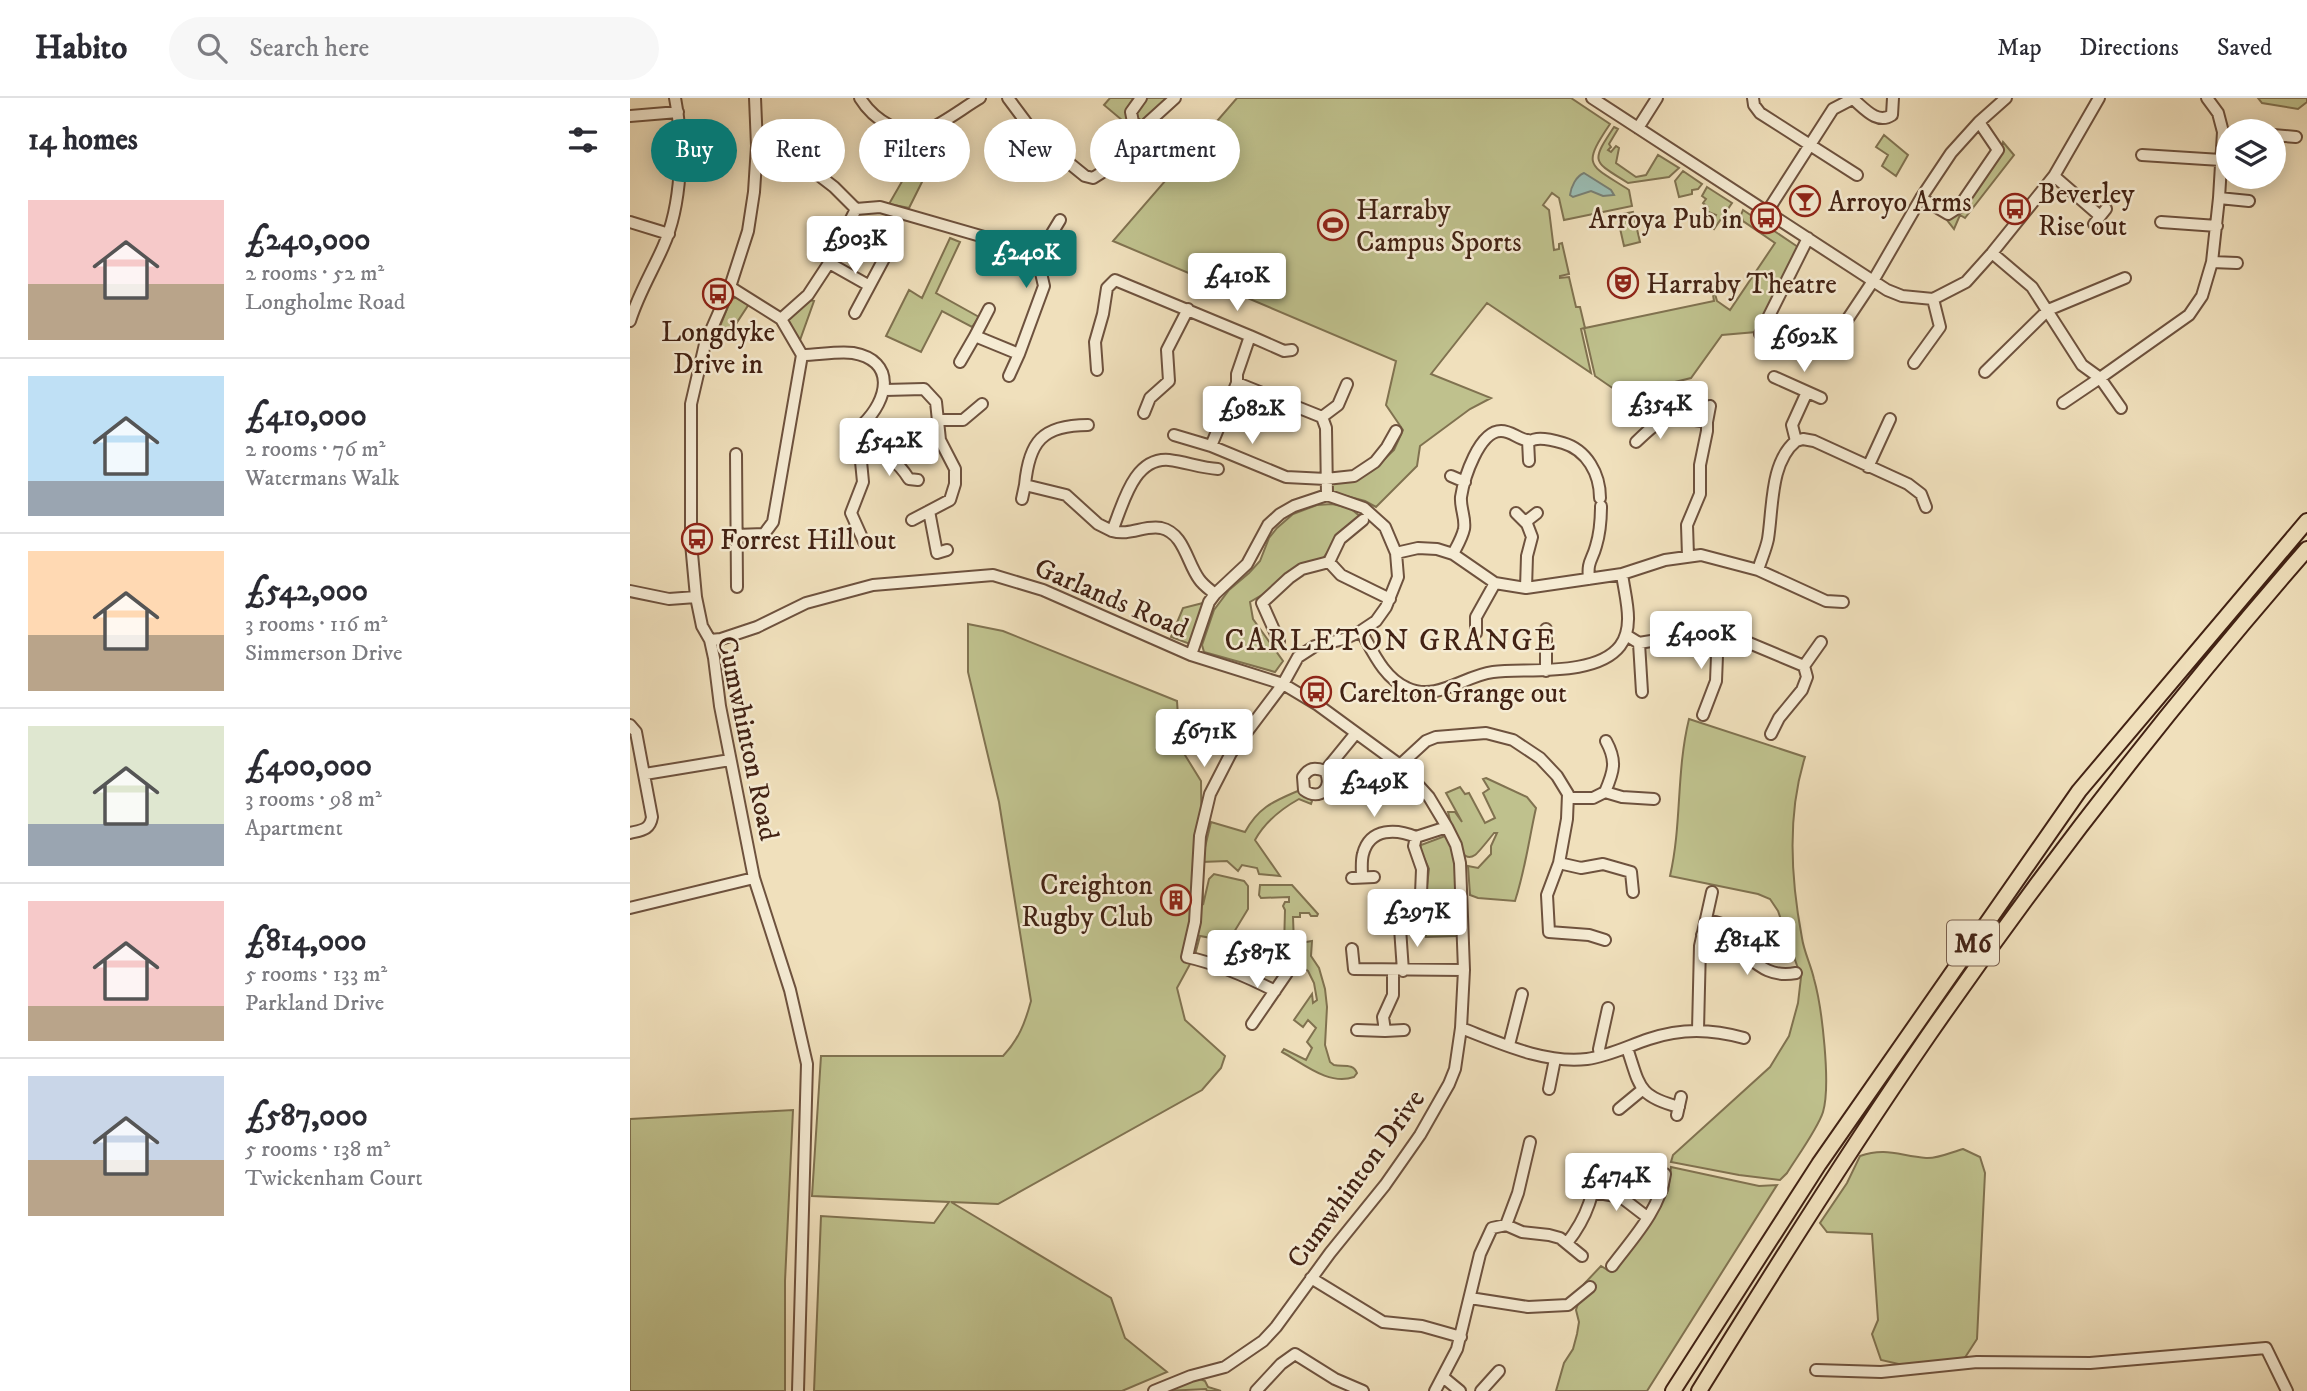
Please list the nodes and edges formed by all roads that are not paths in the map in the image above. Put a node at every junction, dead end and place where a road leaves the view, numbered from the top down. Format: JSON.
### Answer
{"nodes":[{"id":1,"x":675,"y":98,"type":"edge"},
{"id":2,"x":755,"y":98,"type":"edge"},
{"id":3,"x":860,"y":98,"type":"edge"},
{"id":4,"x":980,"y":98,"type":"edge"},
{"id":5,"x":1008,"y":98,"type":"edge"},
{"id":6,"x":1141,"y":98,"type":"edge"},
{"id":7,"x":1175,"y":98,"type":"edge"},
{"id":8,"x":1592,"y":98,"type":"edge"},
{"id":9,"x":1657,"y":98,"type":"edge"},
{"id":10,"x":1753,"y":98,"type":"edge"},
{"id":11,"x":1893,"y":98,"type":"edge"},
{"id":12,"x":2006,"y":98,"type":"edge"},
{"id":13,"x":2099,"y":98,"type":"edge"},
{"id":14,"x":2207,"y":98,"type":"edge"},
{"id":15,"x":1853,"y":99,"type":"edge"},
{"id":16,"x":678,"y":112,"type":"junction"},
{"id":17,"x":630,"y":116,"type":"edge"},
{"id":18,"x":1025,"y":119,"type":"edge"},
{"id":19,"x":1132,"y":119,"type":"edge"},
{"id":20,"x":1152,"y":119,"type":"edge"},
{"id":21,"x":2220,"y":119,"type":"edge"},
{"id":22,"x":1979,"y":122,"type":"junction"},
{"id":23,"x":1638,"y":128,"type":"junction"},
{"id":24,"x":2286,"y":136,"type":"edge"},
{"id":25,"x":2296,"y":137,"type":"dead end"},
{"id":26,"x":1811,"y":145,"type":"junction"},
{"id":27,"x":2142,"y":155,"type":"dead end"},
{"id":28,"x":2216,"y":160,"type":"edge"},
{"id":29,"x":1857,"y":175,"type":"dead end"},
{"id":30,"x":2054,"y":176,"type":"junction"},
{"id":31,"x":828,"y":182,"type":"edge"},
{"id":32,"x":2219,"y":189,"type":"edge"},
{"id":33,"x":1921,"y":198,"type":"junction"},
{"id":34,"x":2219,"y":198,"type":"junction"},
{"id":35,"x":2249,"y":201,"type":"dead end"},
{"id":36,"x":856,"y":209,"type":"junction"},
{"id":37,"x":1767,"y":212,"type":"junction"},
{"id":38,"x":2100,"y":216,"type":"dead end"},
{"id":39,"x":1060,"y":220,"type":"dead end"},
{"id":40,"x":630,"y":222,"type":"edge"},
{"id":41,"x":2161,"y":222,"type":"dead end"},
{"id":42,"x":2217,"y":226,"type":"junction"},
{"id":43,"x":669,"y":233,"type":"junction"},
{"id":44,"x":1808,"y":238,"type":"junction"},
{"id":45,"x":1040,"y":253,"type":"junction"},
{"id":46,"x":1992,"y":253,"type":"junction"},
{"id":47,"x":886,"y":255,"type":"dead end"},
{"id":48,"x":2212,"y":261,"type":"junction"},
{"id":49,"x":829,"y":263,"type":"junction"},
{"id":50,"x":2237,"y":263,"type":"dead end"},
{"id":51,"x":2125,"y":278,"type":"dead end"},
{"id":52,"x":1872,"y":281,"type":"junction"},
{"id":53,"x":868,"y":285,"type":"junction"},
{"id":54,"x":730,"y":287,"type":"junction"},
{"id":55,"x":1933,"y":299,"type":"junction"},
{"id":56,"x":633,"y":301,"type":"edge"},
{"id":57,"x":989,"y":309,"type":"dead end"},
{"id":58,"x":1188,"y":309,"type":"junction"},
{"id":59,"x":2048,"y":310,"type":"junction"},
{"id":60,"x":855,"y":313,"type":"dead end"},
{"id":61,"x":781,"y":319,"type":"junction"},
{"id":62,"x":630,"y":321,"type":"edge"},
{"id":63,"x":1843,"y":326,"type":"dead end"},
{"id":64,"x":1760,"y":334,"type":"dead end"},
{"id":65,"x":975,"y":336,"type":"junction"},
{"id":66,"x":1251,"y":336,"type":"junction"},
{"id":67,"x":1292,"y":350,"type":"dead end"},
{"id":68,"x":1019,"y":354,"type":"junction"},
{"id":69,"x":802,"y":355,"type":"junction"},
{"id":70,"x":960,"y":362,"type":"dead end"},
{"id":71,"x":1914,"y":363,"type":"dead end"},
{"id":72,"x":1097,"y":370,"type":"dead end"},
{"id":73,"x":1985,"y":372,"type":"dead end"},
{"id":74,"x":1009,"y":376,"type":"dead end"},
{"id":75,"x":1774,"y":377,"type":"dead end"},
{"id":76,"x":2100,"y":379,"type":"junction"},
{"id":77,"x":1237,"y":383,"type":"junction"},
{"id":78,"x":1347,"y":384,"type":"dead end"},
{"id":79,"x":885,"y":390,"type":"junction"},
{"id":80,"x":1807,"y":392,"type":"junction"},
{"id":81,"x":1821,"y":398,"type":"dead end"},
{"id":82,"x":2063,"y":403,"type":"dead end"},
{"id":83,"x":982,"y":404,"type":"dead end"},
{"id":84,"x":1710,"y":407,"type":"dead end"},
{"id":85,"x":2121,"y":408,"type":"dead end"},
{"id":86,"x":1144,"y":413,"type":"dead end"},
{"id":87,"x":1322,"y":416,"type":"junction"},
{"id":88,"x":1890,"y":419,"type":"dead end"},
{"id":89,"x":939,"y":420,"type":"junction"},
{"id":90,"x":1707,"y":422,"type":"junction"},
{"id":91,"x":1087,"y":425,"type":"dead end"},
{"id":92,"x":1395,"y":431,"type":"dead end"},
{"id":93,"x":1174,"y":435,"type":"dead end"},
{"id":94,"x":1528,"y":440,"type":"junction"},
{"id":95,"x":1796,"y":441,"type":"junction"},
{"id":96,"x":1636,"y":442,"type":"dead end"},
{"id":97,"x":1211,"y":446,"type":"junction"},
{"id":98,"x":860,"y":451,"type":"junction"},
{"id":99,"x":736,"y":454,"type":"dead end"},
{"id":100,"x":1529,"y":461,"type":"dead end"},
{"id":101,"x":1868,"y":467,"type":"junction"},
{"id":102,"x":1218,"y":469,"type":"dead end"},
{"id":103,"x":1451,"y":476,"type":"dead end"},
{"id":104,"x":1326,"y":479,"type":"junction"},
{"id":105,"x":918,"y":480,"type":"dead end"},
{"id":106,"x":1465,"y":482,"type":"junction"},
{"id":107,"x":1024,"y":485,"type":"junction"},
{"id":108,"x":1327,"y":495,"type":"junction"},
{"id":109,"x":1022,"y":499,"type":"dead end"},
{"id":110,"x":1926,"y":507,"type":"dead end"},
{"id":111,"x":929,"y":511,"type":"junction"},
{"id":112,"x":1516,"y":513,"type":"dead end"},
{"id":113,"x":1537,"y":513,"type":"dead end"},
{"id":114,"x":912,"y":520,"type":"dead end"},
{"id":115,"x":1363,"y":520,"type":"dead end"},
{"id":116,"x":2307,"y":521,"type":"edge"},
{"id":117,"x":1527,"y":524,"type":"junction"},
{"id":118,"x":1112,"y":531,"type":"junction"},
{"id":119,"x":736,"y":535,"type":"junction"},
{"id":120,"x":863,"y":542,"type":"dead end"},
{"id":121,"x":2307,"y":549,"type":"edge"},
{"id":122,"x":947,"y":550,"type":"dead end"},
{"id":123,"x":1396,"y":553,"type":"junction"},
{"id":124,"x":1453,"y":554,"type":"junction"},
{"id":125,"x":1688,"y":556,"type":"junction"},
{"id":126,"x":1329,"y":562,"type":"junction"},
{"id":127,"x":1758,"y":570,"type":"junction"},
{"id":128,"x":1622,"y":574,"type":"junction"},
{"id":129,"x":1589,"y":579,"type":"junction"},
{"id":130,"x":1495,"y":583,"type":"junction"},
{"id":131,"x":737,"y":587,"type":"dead end"},
{"id":132,"x":1526,"y":588,"type":"junction"},
{"id":133,"x":630,"y":591,"type":"edge"},
{"id":134,"x":1215,"y":594,"type":"junction"},
{"id":135,"x":696,"y":597,"type":"junction"},
{"id":136,"x":1390,"y":599,"type":"junction"},
{"id":137,"x":1843,"y":602,"type":"dead end"},
{"id":138,"x":1463,"y":625,"type":"dead end"},
{"id":139,"x":1546,"y":629,"type":"dead end"},
{"id":140,"x":1718,"y":630,"type":"junction"},
{"id":141,"x":1361,"y":631,"type":"junction"},
{"id":142,"x":1626,"y":635,"type":"junction"},
{"id":143,"x":710,"y":640,"type":"junction"},
{"id":144,"x":1279,"y":642,"type":"dead end"},
{"id":145,"x":1821,"y":642,"type":"dead end"},
{"id":146,"x":1639,"y":643,"type":"junction"},
{"id":147,"x":1191,"y":655,"type":"junction"},
{"id":148,"x":1804,"y":666,"type":"junction"},
{"id":149,"x":1546,"y":671,"type":"junction"},
{"id":150,"x":1283,"y":684,"type":"junction"},
{"id":151,"x":1642,"y":692,"type":"dead end"},
{"id":152,"x":1703,"y":715,"type":"dead end"},
{"id":153,"x":630,"y":725,"type":"edge"},
{"id":154,"x":1356,"y":733,"type":"junction"},
{"id":155,"x":1771,"y":734,"type":"dead end"},
{"id":156,"x":1606,"y":741,"type":"dead end"},
{"id":157,"x":730,"y":760,"type":"junction"},
{"id":158,"x":1401,"y":765,"type":"junction"},
{"id":159,"x":1325,"y":771,"type":"dead end"},
{"id":160,"x":645,"y":774,"type":"junction"},
{"id":161,"x":1605,"y":792,"type":"junction"},
{"id":162,"x":1568,"y":798,"type":"junction"},
{"id":163,"x":1654,"y":799,"type":"dead end"},
{"id":164,"x":1447,"y":827,"type":"junction"},
{"id":165,"x":630,"y":833,"type":"edge"},
{"id":166,"x":1416,"y":837,"type":"junction"},
{"id":167,"x":1559,"y":863,"type":"junction"},
{"id":168,"x":1363,"y":877,"type":"dead end"},
{"id":169,"x":754,"y":878,"type":"junction"},
{"id":170,"x":1633,"y":891,"type":"dead end"},
{"id":171,"x":1712,"y":892,"type":"dead end"},
{"id":172,"x":1420,"y":894,"type":"dead end"},
{"id":173,"x":630,"y":908,"type":"edge"},
{"id":174,"x":1715,"y":922,"type":"dead end"},
{"id":175,"x":1400,"y":928,"type":"dead end"},
{"id":176,"x":1740,"y":929,"type":"junction"},
{"id":177,"x":1702,"y":935,"type":"junction"},
{"id":178,"x":1605,"y":940,"type":"dead end"},
{"id":179,"x":1730,"y":944,"type":"junction"},
{"id":180,"x":1352,"y":949,"type":"dead end"},
{"id":181,"x":1747,"y":958,"type":"junction"},
{"id":182,"x":1464,"y":970,"type":"junction"},
{"id":183,"x":1398,"y":971,"type":"junction"},
{"id":184,"x":1287,"y":973,"type":"dead end"},
{"id":185,"x":1796,"y":973,"type":"dead end"},
{"id":186,"x":1275,"y":991,"type":"junction"},
{"id":187,"x":1522,"y":994,"type":"dead end"},
{"id":188,"x":1608,"y":1008,"type":"dead end"},
{"id":189,"x":1252,"y":1024,"type":"dead end"},
{"id":190,"x":1461,"y":1028,"type":"junction"},
{"id":191,"x":1357,"y":1030,"type":"dead end"},
{"id":192,"x":1404,"y":1030,"type":"dead end"},
{"id":193,"x":1698,"y":1030,"type":"junction"},
{"id":194,"x":1385,"y":1031,"type":"junction"},
{"id":195,"x":1744,"y":1038,"type":"dead end"},
{"id":196,"x":1509,"y":1045,"type":"junction"},
{"id":197,"x":1627,"y":1048,"type":"junction"},
{"id":198,"x":1600,"y":1056,"type":"junction"},
{"id":199,"x":1555,"y":1059,"type":"junction"},
{"id":200,"x":1548,"y":1089,"type":"dead end"},
{"id":201,"x":1642,"y":1090,"type":"junction"},
{"id":202,"x":1679,"y":1106,"type":"dead end"},
{"id":203,"x":1619,"y":1109,"type":"dead end"},
{"id":204,"x":1530,"y":1142,"type":"dead end"},
{"id":205,"x":1599,"y":1160,"type":"dead end"},
{"id":206,"x":1665,"y":1174,"type":"dead end"},
{"id":207,"x":1593,"y":1192,"type":"junction"},
{"id":208,"x":1647,"y":1217,"type":"junction"},
{"id":209,"x":1506,"y":1225,"type":"junction"},
{"id":210,"x":1567,"y":1243,"type":"junction"},
{"id":211,"x":1582,"y":1255,"type":"dead end"},
{"id":212,"x":1612,"y":1266,"type":"dead end"},
{"id":213,"x":1311,"y":1278,"type":"junction"},
{"id":214,"x":1590,"y":1287,"type":"dead end"},
{"id":215,"x":1470,"y":1298,"type":"junction"},
{"id":216,"x":1461,"y":1338,"type":"junction"},
{"id":217,"x":1816,"y":1370,"type":"dead end"},
{"id":218,"x":1499,"y":1371,"type":"dead end"},
{"id":219,"x":1443,"y":1377,"type":"junction"},
{"id":220,"x":797,"y":1391,"type":"edge"},
{"id":221,"x":1154,"y":1391,"type":"edge"},
{"id":222,"x":1256,"y":1391,"type":"edge"},
{"id":223,"x":1363,"y":1391,"type":"edge"},
{"id":224,"x":1435,"y":1391,"type":"edge"},
{"id":225,"x":1460,"y":1391,"type":"edge"},
{"id":226,"x":1481,"y":1391,"type":"edge"},
{"id":227,"x":1673,"y":1391,"type":"edge"},
{"id":228,"x":1699,"y":1391,"type":"edge"},
{"id":229,"x":2287,"y":1391,"type":"edge"}],
"edges":[{"from":1,"to":16,"type":"street"},
{"from":2,"to":54,"type":"street","name":"Cumwhinton Road"},
{"from":3,"to":4,"type":"street"},
{"from":5,"to":18,"type":"street"},
{"from":6,"to":19,"type":"street"},
{"from":7,"to":20,"type":"street"},
{"from":8,"to":23,"type":"street"},
{"from":9,"to":23,"type":"street"},
{"from":10,"to":26,"type":"street"},
{"from":11,"to":15,"type":"street"},
{"from":12,"to":22,"type":"street"},
{"from":13,"to":30,"type":"street"},
{"from":14,"to":21,"type":"street"},
{"from":15,"to":26,"type":"street"},
{"from":16,"to":17,"type":"street"},
{"from":16,"to":43,"type":"street"},
{"from":22,"to":33,"type":"street"},
{"from":22,"to":33,"type":"street"},
{"from":23,"to":37,"type":"street"},
{"from":24,"to":25,"type":"street"},
{"from":26,"to":29,"type":"street"},
{"from":26,"to":37,"type":"street"},
{"from":27,"to":28,"type":"street"},
{"from":30,"to":38,"type":"street"},
{"from":30,"to":46,"type":"street"},
{"from":31,"to":36,"type":"street"},
{"from":32,"to":34,"type":"street"},
{"from":33,"to":52,"type":"street"},
{"from":34,"to":35,"type":"street"},
{"from":34,"to":42,"type":"street"},
{"from":36,"to":45,"type":"street"},
{"from":36,"to":49,"type":"street"},
{"from":37,"to":44,"type":"street"},
{"from":39,"to":45,"type":"street"},
{"from":40,"to":43,"type":"street"},
{"from":41,"to":42,"type":"street"},
{"from":42,"to":48,"type":"street"},
{"from":43,"to":56,"type":"street"},
{"from":44,"to":52,"type":"street"},
{"from":44,"to":64,"type":"street"},
{"from":45,"to":68,"type":"street"},
{"from":46,"to":55,"type":"street"},
{"from":46,"to":59,"type":"street"},
{"from":47,"to":53,"type":"street"},
{"from":48,"to":50,"type":"street"},
{"from":48,"to":76,"type":"street"},
{"from":49,"to":53,"type":"street"},
{"from":49,"to":61,"type":"street"},
{"from":51,"to":59,"type":"street"},
{"from":52,"to":55,"type":"street"},
{"from":52,"to":63,"type":"street"},
{"from":53,"to":60,"type":"street"},
{"from":54,"to":61,"type":"street"},
{"from":54,"to":135,"type":"street","name":"Cumwhinton Road"},
{"from":55,"to":71,"type":"street"},
{"from":56,"to":62,"type":"street"},
{"from":57,"to":65,"type":"street"},
{"from":58,"to":66,"type":"street"},
{"from":58,"to":72,"type":"street"},
{"from":58,"to":86,"type":"street"},
{"from":59,"to":73,"type":"street"},
{"from":59,"to":76,"type":"street"},
{"from":61,"to":69,"type":"street"},
{"from":65,"to":68,"type":"street"},
{"from":65,"to":70,"type":"street"},
{"from":66,"to":67,"type":"street"},
{"from":66,"to":77,"type":"street"},
{"from":68,"to":74,"type":"street"},
{"from":69,"to":79,"type":"street"},
{"from":69,"to":119,"type":"street"},
{"from":75,"to":80,"type":"street"},
{"from":76,"to":82,"type":"street"},
{"from":76,"to":85,"type":"street"},
{"from":77,"to":87,"type":"street"},
{"from":77,"to":97,"type":"street"},
{"from":78,"to":87,"type":"street"},
{"from":79,"to":89,"type":"street"},
{"from":79,"to":98,"type":"street"},
{"from":80,"to":81,"type":"street"},
{"from":80,"to":95,"type":"street"},
{"from":83,"to":89,"type":"street"},
{"from":84,"to":90,"type":"street"},
{"from":87,"to":104,"type":"street"},
{"from":88,"to":101,"type":"street"},
{"from":89,"to":111,"type":"street"},
{"from":90,"to":96,"type":"street"},
{"from":90,"to":125,"type":"street"},
{"from":91,"to":107,"type":"street"},
{"from":92,"to":104,"type":"street"},
{"from":93,"to":97,"type":"street"},
{"from":94,"to":100,"type":"street"},
{"from":94,"to":106,"type":"street"},
{"from":94,"to":129,"type":"street"},
{"from":95,"to":101,"type":"street"},
{"from":95,"to":127,"type":"street"},
{"from":97,"to":104,"type":"street"},
{"from":98,"to":105,"type":"street"},
{"from":98,"to":120,"type":"street"},
{"from":99,"to":119,"type":"street"},
{"from":101,"to":110,"type":"street"},
{"from":102,"to":118,"type":"street"},
{"from":103,"to":106,"type":"street"},
{"from":104,"to":108,"type":"street"},
{"from":106,"to":124,"type":"street"},
{"from":107,"to":109,"type":"street"},
{"from":107,"to":118,"type":"street"},
{"from":108,"to":123,"type":"street"},
{"from":108,"to":134,"type":"street"},
{"from":111,"to":114,"type":"street"},
{"from":111,"to":122,"type":"street"},
{"from":112,"to":117,"type":"street"},
{"from":113,"to":117,"type":"street"},
{"from":115,"to":126,"type":"street"},
{"from":116,"to":227,"type":"highway","number":"M6"},
{"from":117,"to":132,"type":"street"},
{"from":118,"to":134,"type":"street"},
{"from":119,"to":131,"type":"street"},
{"from":121,"to":228,"type":"highway","number":"M6"},
{"from":123,"to":124,"type":"street"},
{"from":123,"to":136,"type":"street"},
{"from":124,"to":130,"type":"street"},
{"from":125,"to":127,"type":"street"},
{"from":125,"to":128,"type":"street"},
{"from":126,"to":136,"type":"street"},
{"from":126,"to":144,"type":"street"},
{"from":127,"to":137,"type":"street"},
{"from":128,"to":129,"type":"street"},
{"from":128,"to":142,"type":"street"},
{"from":129,"to":132,"type":"street"},
{"from":130,"to":132,"type":"street"},
{"from":130,"to":138,"type":"street"},
{"from":133,"to":135,"type":"street"},
{"from":134,"to":147,"type":"street"},
{"from":135,"to":143,"type":"street","name":"Cumwhinton Road"},
{"from":136,"to":141,"type":"street"},
{"from":139,"to":149,"type":"street"},
{"from":140,"to":146,"type":"street"},
{"from":140,"to":148,"type":"street"},
{"from":140,"to":152,"type":"street"},
{"from":141,"to":149,"type":"street"},
{"from":141,"to":150,"type":"street"},
{"from":142,"to":146,"type":"street"},
{"from":142,"to":149,"type":"street"},
{"from":143,"to":147,"type":"street","name":"Garlands Road"},
{"from":143,"to":157,"type":"street","name":"Cumwhinton Road"},
{"from":145,"to":148,"type":"street"},
{"from":146,"to":151,"type":"street"},
{"from":147,"to":150,"type":"street","name":"Garlands Road"},
{"from":148,"to":155,"type":"street"},
{"from":150,"to":154,"type":"street","name":"Garlands Road"},
{"from":150,"to":186,"type":"street"},
{"from":153,"to":160,"type":"street"},
{"from":154,"to":158,"type":"street","name":"Garlands Road"},
{"from":154,"to":159,"type":"street"},
{"from":156,"to":161,"type":"street"},
{"from":157,"to":160,"type":"street"},
{"from":157,"to":169,"type":"street","name":"Cumwhinton Road"},
{"from":158,"to":162,"type":"street"},
{"from":158,"to":164,"type":"street","name":"Garlands Road"},
{"from":160,"to":165,"type":"street"},
{"from":161,"to":162,"type":"street"},
{"from":161,"to":163,"type":"street"},
{"from":162,"to":167,"type":"street"},
{"from":164,"to":166,"type":"street"},
{"from":164,"to":182,"type":"street","name":"Cumwhinton Drive"},
{"from":166,"to":168,"type":"street"},
{"from":166,"to":172,"type":"street"},
{"from":167,"to":170,"type":"street"},
{"from":167,"to":178,"type":"street"},
{"from":169,"to":173,"type":"street"},
{"from":169,"to":220,"type":"street","name":"Cumwhinton Road"},
{"from":171,"to":177,"type":"street"},
{"from":174,"to":176,"type":"street"},
{"from":175,"to":183,"type":"street"},
{"from":176,"to":179,"type":"street"},
{"from":176,"to":181,"type":"street"},
{"from":177,"to":179,"type":"street"},
{"from":177,"to":193,"type":"street"},
{"from":179,"to":181,"type":"street"},
{"from":180,"to":183,"type":"street"},
{"from":181,"to":185,"type":"street"},
{"from":182,"to":183,"type":"street"},
{"from":182,"to":190,"type":"street","name":"Cumwhinton Drive"},
{"from":183,"to":194,"type":"street"},
{"from":184,"to":186,"type":"street"},
{"from":186,"to":189,"type":"street"},
{"from":187,"to":196,"type":"street"},
{"from":188,"to":198,"type":"street"},
{"from":190,"to":196,"type":"street"},
{"from":190,"to":213,"type":"street","name":"Cumwhinton Drive"},
{"from":191,"to":194,"type":"street"},
{"from":192,"to":194,"type":"street"},
{"from":193,"to":195,"type":"street"},
{"from":193,"to":197,"type":"street"},
{"from":196,"to":199,"type":"street"},
{"from":197,"to":198,"type":"street"},
{"from":197,"to":201,"type":"street"},
{"from":198,"to":199,"type":"street"},
{"from":199,"to":200,"type":"street"},
{"from":201,"to":202,"type":"street"},
{"from":201,"to":203,"type":"street"},
{"from":204,"to":209,"type":"street"},
{"from":205,"to":207,"type":"street"},
{"from":206,"to":208,"type":"street"},
{"from":207,"to":208,"type":"street"},
{"from":207,"to":210,"type":"street"},
{"from":208,"to":212,"type":"street"},
{"from":209,"to":210,"type":"street"},
{"from":209,"to":215,"type":"street"},
{"from":210,"to":211,"type":"street"},
{"from":213,"to":216,"type":"street"},
{"from":213,"to":221,"type":"street","name":"Cumwhinton Drive"},
{"from":214,"to":215,"type":"street"},
{"from":215,"to":216,"type":"street"},
{"from":216,"to":219,"type":"street"},
{"from":217,"to":229,"type":"street"},
{"from":218,"to":226,"type":"street"},
{"from":219,"to":224,"type":"street"},
{"from":219,"to":225,"type":"street"},
{"from":222,"to":223,"type":"street"}]}
